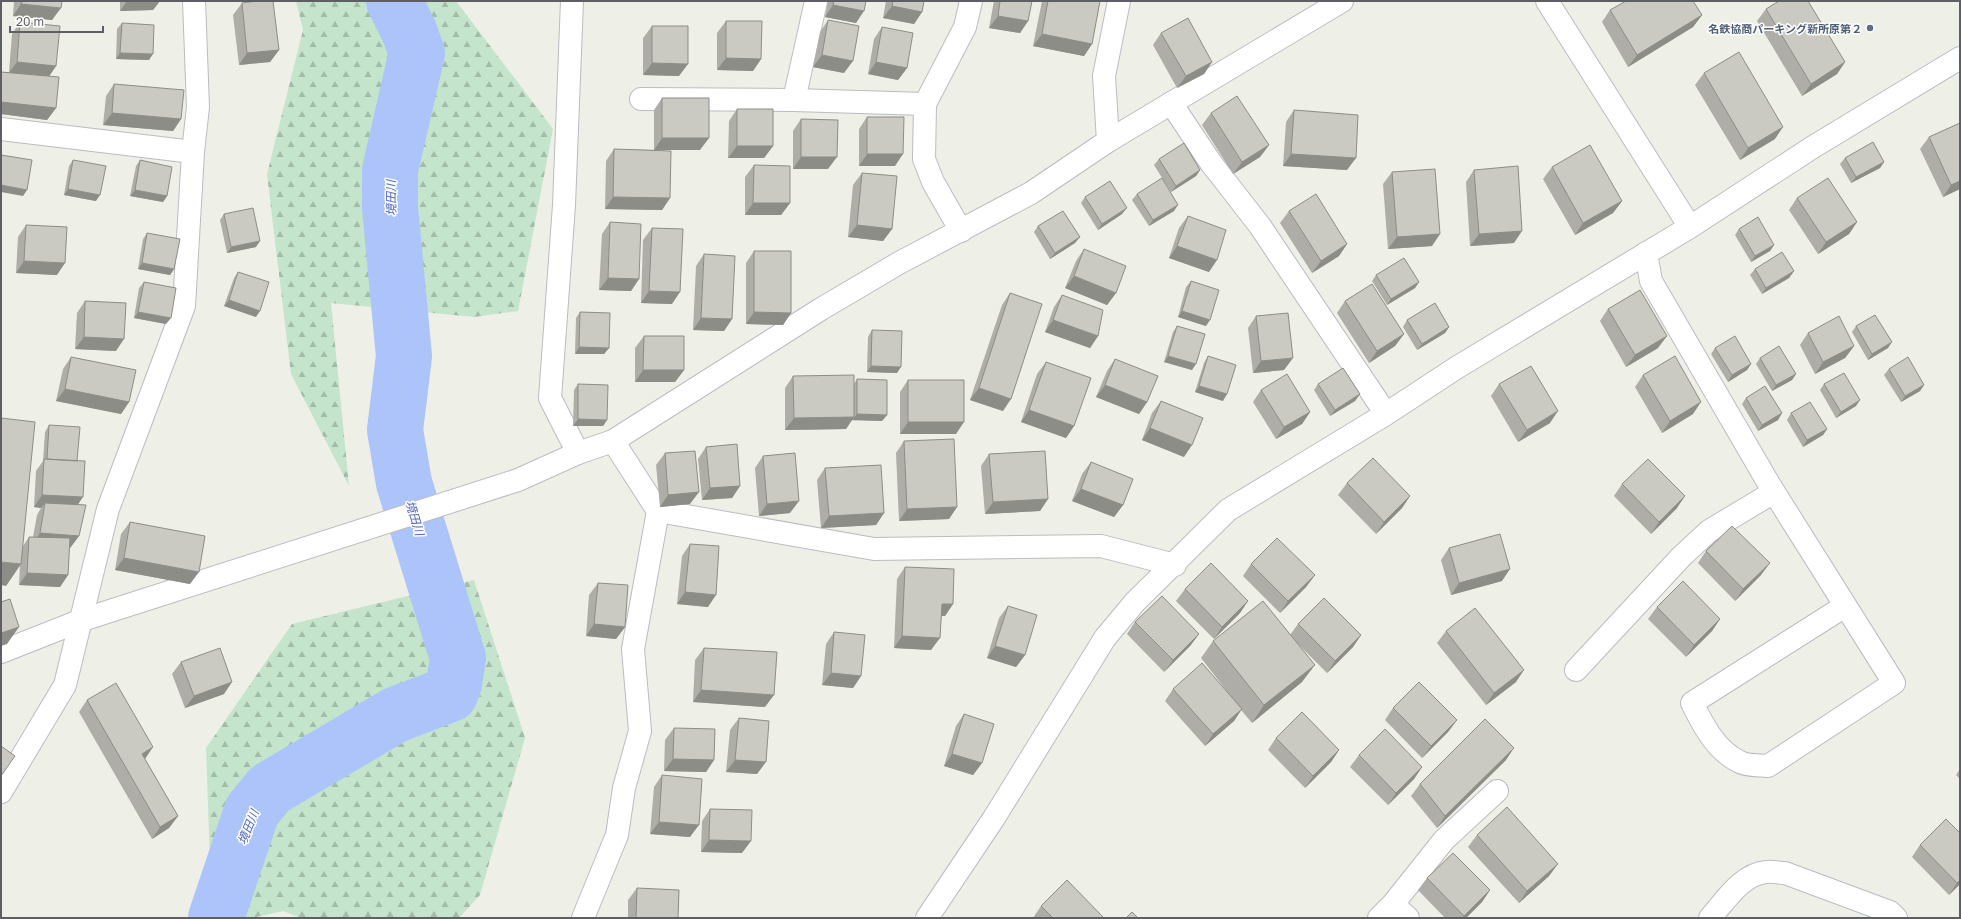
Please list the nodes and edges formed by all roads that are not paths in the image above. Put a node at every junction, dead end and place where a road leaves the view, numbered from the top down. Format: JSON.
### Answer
{"nodes":[{"id":1,"x":194,"y":1,"type":"edge"},
{"id":2,"x":572,"y":1,"type":"edge"},
{"id":3,"x":816,"y":1,"type":"edge"},
{"id":4,"x":971,"y":1,"type":"edge"},
{"id":5,"x":1119,"y":1,"type":"edge"},
{"id":6,"x":1342,"y":1,"type":"edge"},
{"id":7,"x":1547,"y":1,"type":"edge"},
{"id":8,"x":1960,"y":58,"type":"edge"},
{"id":9,"x":641,"y":99,"type":"dead end"},
{"id":10,"x":794,"y":100,"type":"junction"},
{"id":11,"x":1171,"y":103,"type":"junction"},
{"id":12,"x":925,"y":104,"type":"junction"},
{"id":13,"x":1,"y":129,"type":"edge"},
{"id":14,"x":1108,"y":141,"type":"junction"},
{"id":15,"x":193,"y":152,"type":"junction"},
{"id":16,"x":1690,"y":227,"type":"junction"},
{"id":17,"x":961,"y":231,"type":"junction"},
{"id":18,"x":1646,"y":253,"type":"junction"},
{"id":19,"x":1386,"y":414,"type":"junction"},
{"id":20,"x":613,"y":441,"type":"junction"},
{"id":21,"x":578,"y":453,"type":"junction"},
{"id":22,"x":1774,"y":492,"type":"junction"},
{"id":23,"x":658,"y":512,"type":"junction"},
{"id":24,"x":1175,"y":565,"type":"junction"},
{"id":25,"x":1845,"y":606,"type":"junction"},
{"id":26,"x":82,"y":620,"type":"junction"},
{"id":27,"x":1,"y":652,"type":"edge"},
{"id":28,"x":1576,"y":670,"type":"dead end"},
{"id":29,"x":1497,"y":791,"type":"dead end"},
{"id":30,"x":1,"y":792,"type":"edge"},
{"id":31,"x":1393,"y":913,"type":"edge"},
{"id":32,"x":583,"y":918,"type":"edge"},
{"id":33,"x":927,"y":918,"type":"edge"},
{"id":34,"x":1710,"y":918,"type":"edge"},
{"id":35,"x":1896,"y":918,"type":"edge"}],
"edges":[{"from":1,"to":15,"type":"street"},
{"from":2,"to":21,"type":"street"},
{"from":3,"to":10,"type":"street"},
{"from":4,"to":12,"type":"street"},
{"from":5,"to":14,"type":"street"},
{"from":6,"to":11,"type":"street"},
{"from":7,"to":16,"type":"street"},
{"from":8,"to":16,"type":"street"},
{"from":9,"to":10,"type":"street"},
{"from":10,"to":12,"type":"street"},
{"from":11,"to":14,"type":"street"},
{"from":11,"to":19,"type":"street"},
{"from":12,"to":17,"type":"street"},
{"from":13,"to":15,"type":"street"},
{"from":14,"to":17,"type":"street"},
{"from":15,"to":26,"type":"street"},
{"from":16,"to":18,"type":"street"},
{"from":17,"to":20,"type":"street"},
{"from":18,"to":19,"type":"street"},
{"from":18,"to":22,"type":"street"},
{"from":19,"to":24,"type":"street"},
{"from":20,"to":21,"type":"street"},
{"from":20,"to":23,"type":"street"},
{"from":21,"to":26,"type":"street"},
{"from":22,"to":25,"type":"street"},
{"from":22,"to":28,"type":"street"},
{"from":23,"to":24,"type":"street"},
{"from":23,"to":32,"type":"street"},
{"from":24,"to":33,"type":"street"},
{"from":25,"to":25,"type":"street"},
{"from":26,"to":27,"type":"street"},
{"from":26,"to":30,"type":"street"},
{"from":29,"to":31,"type":"street"},
{"from":34,"to":35,"type":"street"}]}
